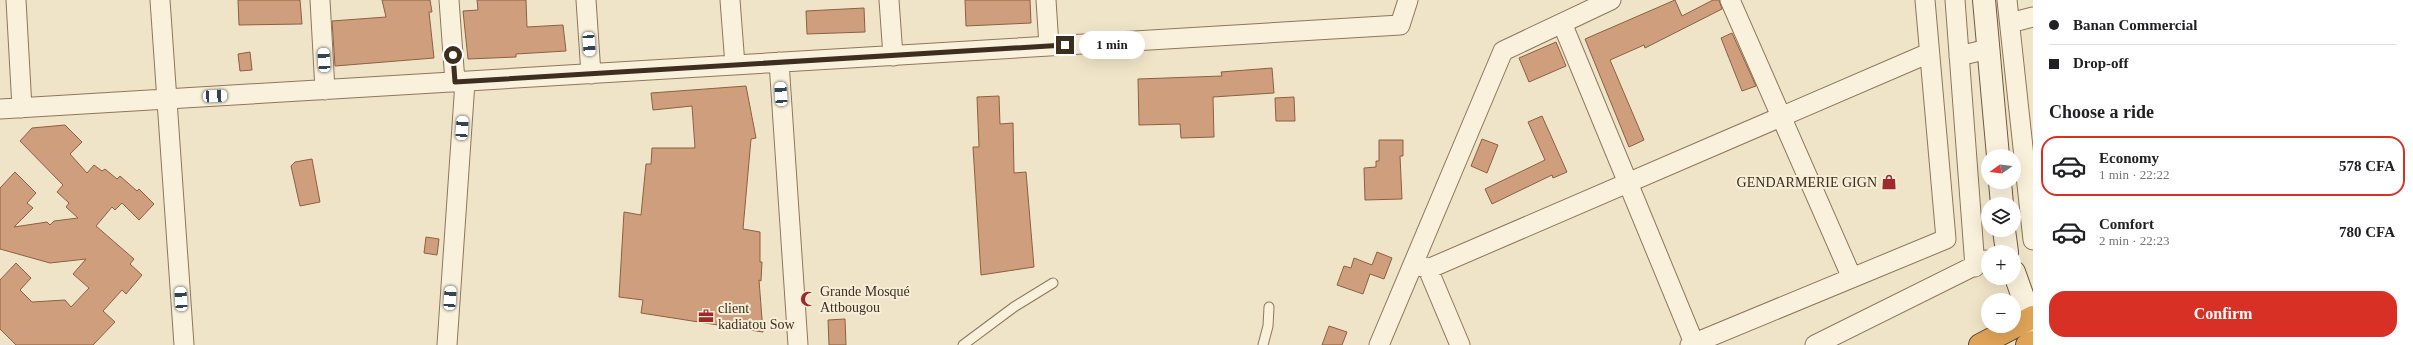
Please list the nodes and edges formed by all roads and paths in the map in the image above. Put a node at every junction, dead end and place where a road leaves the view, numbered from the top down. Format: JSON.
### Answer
{"nodes":[{"id":1,"x":16,"y":0,"type":"edge"},
{"id":2,"x":160,"y":0,"type":"edge"},
{"id":3,"x":320,"y":0,"type":"edge"},
{"id":4,"x":449,"y":0,"type":"edge"},
{"id":5,"x":586,"y":0,"type":"edge"},
{"id":6,"x":730,"y":0,"type":"edge"},
{"id":7,"x":889,"y":0,"type":"edge"},
{"id":8,"x":1046,"y":0,"type":"edge"},
{"id":9,"x":1408,"y":0,"type":"edge"},
{"id":10,"x":1611,"y":0,"type":"edge"},
{"id":11,"x":1730,"y":0,"type":"edge"},
{"id":12,"x":1925,"y":0,"type":"edge"},
{"id":13,"x":1955,"y":0,"type":"edge"},
{"id":14,"x":1984,"y":0,"type":"edge"},
{"id":15,"x":2007,"y":0,"type":"edge"},
{"id":16,"x":2033,"y":16,"type":"edge"},
{"id":17,"x":1562,"y":23,"type":"junction"},
{"id":18,"x":2010,"y":23,"type":"junction"},
{"id":19,"x":1049,"y":46,"type":"junction"},
{"id":20,"x":1988,"y":49,"type":"junction"},
{"id":21,"x":1930,"y":53,"type":"junction"},
{"id":22,"x":893,"y":56,"type":"junction"},
{"id":23,"x":1959,"y":56,"type":"junction"},
{"id":24,"x":779,"y":62,"type":"junction"},
{"id":25,"x":735,"y":65,"type":"junction"},
{"id":26,"x":591,"y":74,"type":"junction"},
{"id":27,"x":460,"y":82,"type":"junction"},
{"id":28,"x":325,"y":90,"type":"junction"},
{"id":29,"x":168,"y":99,"type":"junction"},
{"id":30,"x":22,"y":108,"type":"junction"},
{"id":31,"x":0,"y":109,"type":"edge"},
{"id":32,"x":1781,"y":117,"type":"junction"},
{"id":33,"x":2028,"y":148,"type":"edge"},
{"id":34,"x":1997,"y":149,"type":"edge"},
{"id":35,"x":1628,"y":183,"type":"junction"},
{"id":36,"x":2033,"y":240,"type":"edge"},
{"id":37,"x":1996,"y":245,"type":"edge"},
{"id":38,"x":1981,"y":259,"type":"edge"},
{"id":39,"x":1421,"y":266,"type":"junction"},
{"id":40,"x":1852,"y":278,"type":"junction"},
{"id":41,"x":1053,"y":283,"type":"dead end"},
{"id":42,"x":2019,"y":285,"type":"edge"},
{"id":43,"x":1269,"y":307,"type":"dead end"},
{"id":44,"x":2032,"y":321,"type":"edge"},
{"id":45,"x":2033,"y":342,"type":"edge"},
{"id":46,"x":1692,"y":344,"type":"edge"},
{"id":47,"x":184,"y":345,"type":"edge"},
{"id":48,"x":447,"y":345,"type":"edge"},
{"id":49,"x":798,"y":345,"type":"edge"},
{"id":50,"x":963,"y":345,"type":"edge"},
{"id":51,"x":1263,"y":345,"type":"edge"},
{"id":52,"x":1379,"y":345,"type":"edge"},
{"id":53,"x":1460,"y":345,"type":"edge"},
{"id":54,"x":1815,"y":345,"type":"edge"},
{"id":55,"x":1980,"y":345,"type":"edge"},
{"id":56,"x":2027,"y":345,"type":"edge"}],
"edges":[{"from":1,"to":30,"type":"street"},
{"from":2,"to":29,"type":"street"},
{"from":3,"to":28,"type":"street"},
{"from":4,"to":27,"type":"street"},
{"from":5,"to":26,"type":"street"},
{"from":6,"to":25,"type":"street"},
{"from":7,"to":22,"type":"street"},
{"from":8,"to":19,"type":"street"},
{"from":9,"to":19,"type":"street"},
{"from":10,"to":17,"type":"street"},
{"from":11,"to":32,"type":"street"},
{"from":12,"to":21,"type":"street"},
{"from":13,"to":23,"type":"street"},
{"from":14,"to":20,"type":"street"},
{"from":15,"to":18,"type":"street"},
{"from":16,"to":18,"type":"street"},
{"from":17,"to":35,"type":"street"},
{"from":17,"to":39,"type":"street"},
{"from":18,"to":33,"type":"street"},
{"from":19,"to":22,"type":"street"},
{"from":20,"to":23,"type":"street"},
{"from":20,"to":34,"type":"street"},
{"from":21,"to":32,"type":"street"},
{"from":21,"to":40,"type":"street"},
{"from":22,"to":24,"type":"street"},
{"from":23,"to":37,"type":"street"},
{"from":24,"to":25,"type":"street"},
{"from":24,"to":49,"type":"street"},
{"from":25,"to":26,"type":"street"},
{"from":26,"to":27,"type":"street"},
{"from":27,"to":28,"type":"street"},
{"from":27,"to":48,"type":"street"},
{"from":28,"to":29,"type":"street"},
{"from":29,"to":30,"type":"street"},
{"from":29,"to":47,"type":"street"},
{"from":30,"to":31,"type":"street"},
{"from":32,"to":35,"type":"street"},
{"from":32,"to":40,"type":"street"},
{"from":33,"to":36,"type":"street"},
{"from":35,"to":39,"type":"street"},
{"from":35,"to":46,"type":"street"},
{"from":38,"to":54,"type":"street"},
{"from":39,"to":52,"type":"street"},
{"from":39,"to":53,"type":"street"},
{"from":40,"to":46,"type":"street"},
{"from":41,"to":50,"type":"lane"},
{"from":42,"to":44,"type":"street"},
{"from":43,"to":51,"type":"lane"},
{"from":44,"to":55,"type":"highway"},
{"from":45,"to":56,"type":"highway"}]}
